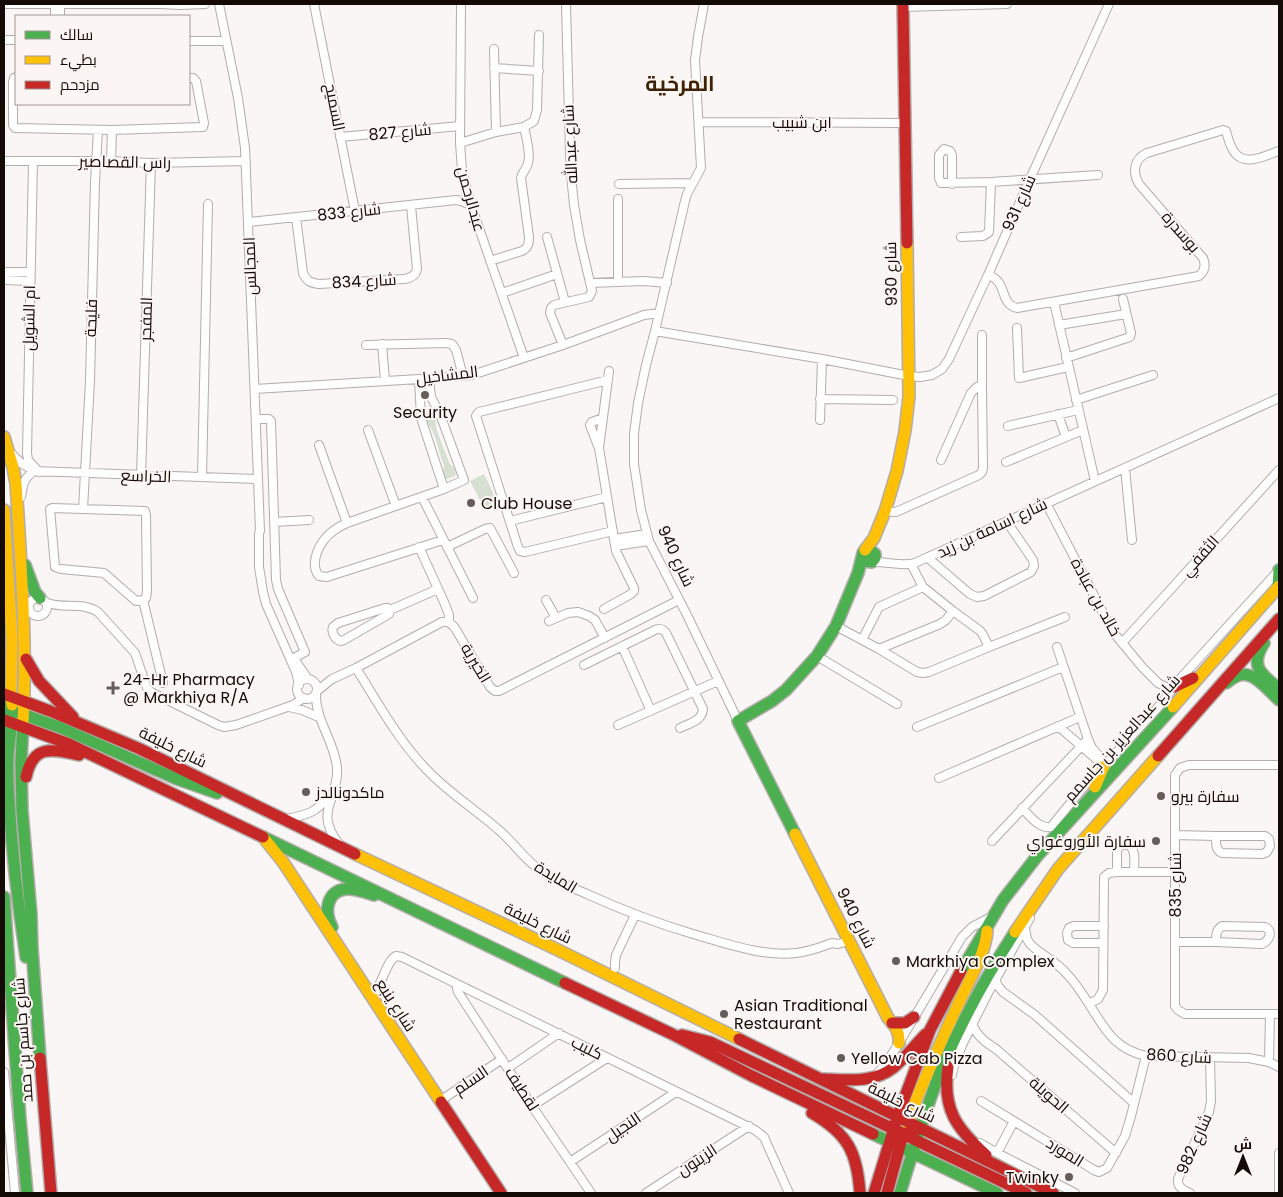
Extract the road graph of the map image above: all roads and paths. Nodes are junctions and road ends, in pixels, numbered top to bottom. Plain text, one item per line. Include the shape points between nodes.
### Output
1 (4, 4) edge
2 (12, 4) edge
3 (55, 4) edge
4 (60, 4) edge
5 (77, 4) edge
6 (120, 4) edge
7 (160, 4) edge
8 (205, 4) edge
9 (219, 4) edge
10 (314, 4) edge
11 (461, 4) edge
12 (566, 4) edge
13 (704, 4) edge
14 (1007, 4) edge
15 (1110, 4) edge
16 (903, 5) edge
17 (539, 35) dead end
18 (190, 41) edge
19 (226, 41) junction
20 (494, 49) dead end
21 (494, 68) junction
22 (539, 71) junction
23 (15, 78) edge
24 (190, 78) edge
25 (699, 122) junction
26 (905, 123) junction
27 (460, 126) junction
28 (524, 127) junction
29 (98, 130) junction
30 (112, 130) junction
31 (496, 132) junction
32 (340, 137) junction
33 (460, 143) junction
34 (1279, 151) edge
35 (4, 161) edge
36 (33, 161) junction
37 (97, 161) junction
38 (111, 161) junction
39 (246, 161) junction
40 (151, 163) junction
41 (1098, 175) dead end
42 (1030, 179) junction
43 (992, 182) junction
44 (693, 183) junction
45 (620, 184) dead end
46 (952, 184) dead end
47 (466, 189) junction
48 (618, 199) dead end
49 (450, 201) junction
50 (208, 204) dead end
51 (471, 205) junction
52 (411, 206) junction
53 (355, 211) junction
54 (296, 218) junction
55 (249, 222) junction
56 (547, 237) dead end
57 (960, 237) dead end
58 (490, 261) junction
59 (4, 272) edge
60 (557, 274) junction
61 (988, 275) junction
62 (30, 276) junction
63 (4, 280) edge
64 (618, 282) junction
65 (590, 283) junction
66 (667, 283) junction
67 (502, 293) junction
68 (1123, 298) dead end
69 (565, 302) junction
70 (1054, 302) junction
71 (659, 313) junction
72 (1126, 314) junction
73 (1059, 326) junction
74 (1017, 328) dead end
75 (655, 331) junction
76 (982, 335) dead end
77 (382, 344) junction
78 (563, 344) junction
79 (366, 345) dead end
80 (524, 358) junction
81 (1066, 358) junction
82 (822, 359) junction
83 (1068, 367) junction
84 (609, 371) dead end
85 (1152, 375) dead end
86 (463, 376) junction
87 (909, 376) junction
88 (429, 378) junction
89 (419, 379) junction
90 (608, 380) junction
91 (385, 381) junction
92 (982, 386) junction
93 (255, 389) junction
94 (1279, 398) edge
95 (820, 399) junction
96 (893, 400) dead end
97 (1076, 400) junction
98 (436, 406) junction
99 (1078, 410) junction
100 (420, 412) junction
101 (1058, 414) junction
102 (603, 418) junction
103 (256, 420) junction
104 (820, 420) dead end
105 (1008, 426) dead end
106 (368, 430) dead end
107 (1083, 430) junction
108 (1066, 436) junction
109 (4, 437) edge
110 (319, 445) dead end
111 (598, 448) junction
112 (8, 449) junction
113 (940, 460) dead end
114 (1006, 462) dead end
115 (1125, 468) junction
116 (1279, 470) edge
117 (36, 472) junction
118 (85, 474) junction
119 (141, 476) junction
120 (202, 477) junction
121 (258, 479) junction
122 (1095, 481) junction
123 (444, 489) junction
124 (422, 497) junction
125 (607, 497) junction
126 (1046, 503) junction
127 (396, 506) junction
128 (83, 509) junction
129 (4, 510) edge
130 (17, 511) junction
131 (884, 511) junction
132 (309, 520) dead end
133 (510, 521) junction
134 (274, 522) junction
135 (1007, 522) junction
136 (347, 523) junction
137 (260, 531) junction
138 (648, 538) junction
139 (614, 539) junction
140 (443, 540) junction
141 (1132, 540) dead end
142 (419, 547) junction
143 (448, 547) junction
144 (20, 551) junction
145 (869, 556) junction
146 (928, 558) junction
147 (911, 564) junction
148 (1279, 570) edge
149 (514, 573) dead end
150 (923, 587) junction
151 (1278, 587) edge
152 (438, 588) junction
153 (473, 598) dead end
154 (43, 600) junction
155 (144, 600) junction
156 (546, 600) dead end
157 (679, 600) junction
158 (60, 606) junction
159 (604, 609) dead end
160 (46, 610) junction
161 (390, 610) junction
162 (953, 611) junction
163 (1065, 617) dead end
164 (449, 622) junction
165 (1277, 622) edge
166 (836, 626) junction
167 (605, 638) junction
168 (862, 640) junction
169 (1122, 643) junction
170 (622, 646) junction
171 (989, 647) junction
172 (1057, 647) dead end
173 (880, 649) junction
174 (817, 656) junction
175 (24, 657) junction
176 (294, 658) junction
177 (584, 665) dead end
178 (1064, 667) junction
179 (356, 668) junction
180 (1202, 673) junction
181 (311, 680) junction
182 (332, 680) junction
183 (718, 681) junction
184 (163, 683) dead end
185 (1158, 683) junction
186 (298, 686) junction
187 (1174, 687) junction
188 (1273, 688) edge
189 (1216, 690) junction
190 (694, 692) junction
191 (316, 693) junction
192 (305, 699) junction
193 (1279, 700) edge
194 (24, 701) junction
195 (897, 704) dead end
196 (1161, 704) junction
197 (287, 707) junction
198 (9, 709) edge
199 (651, 711) junction
200 (316, 716) junction
201 (1080, 717) junction
202 (738, 721) junction
203 (80, 723) junction
204 (618, 725) dead end
205 (1058, 726) junction
206 (23, 727) junction
207 (917, 727) dead end
208 (680, 728) dead end
209 (1088, 739) junction
210 (1080, 747) junction
211 (104, 760) junction
212 (1105, 765) junction
213 (1279, 765) edge
214 (939, 778) dead end
215 (1091, 796) junction
216 (240, 798) junction
217 (1022, 808) junction
218 (22, 810) junction
219 (284, 819) junction
220 (1175, 835) junction
221 (262, 836) junction
222 (1216, 836) junction
223 (992, 841) dead end
224 (342, 847) junction
225 (1117, 872) junction
226 (1134, 872) junction
227 (1175, 872) junction
228 (4, 897) edge
229 (386, 897) junction
230 (1038, 898) junction
231 (635, 915) junction
232 (990, 921) junction
233 (1104, 926) junction
234 (1025, 928) junction
235 (847, 937) junction
236 (1175, 942) junction
237 (1216, 942) junction
238 (1103, 943) junction
239 (339, 944) junction
240 (1013, 948) junction
241 (1034, 949) junction
242 (10, 967) junction
243 (615, 968) joint
244 (4, 979) edge
245 (995, 979) junction
246 (456, 984) junction
247 (1003, 992) junction
248 (988, 993) junction
249 (373, 995) junction
250 (1089, 1004) junction
251 (675, 1008) junction
252 (1270, 1014) junction
253 (1279, 1014) edge
254 (914, 1017) junction
255 (892, 1023) junction
256 (972, 1024) junction
257 (4, 1028) edge
258 (38, 1029) junction
259 (930, 1030) junction
260 (558, 1033) junction
261 (672, 1034) junction
262 (981, 1039) junction
263 (960, 1040) junction
264 (899, 1043) junction
265 (15, 1044) junction
266 (1146, 1056) junction
267 (607, 1058) junction
268 (1210, 1058) junction
269 (502, 1060) junction
270 (1269, 1062) junction
271 (1279, 1067) edge
272 (508, 1068) junction
273 (4, 1072) edge
274 (819, 1078) junction
275 (873, 1078) junction
276 (676, 1092) junction
277 (442, 1100) junction
278 (981, 1101) dead end
279 (1134, 1103) junction
280 (532, 1106) junction
281 (898, 1118) junction
282 (1014, 1121) junction
283 (749, 1126) junction
284 (920, 1129) junction
285 (903, 1136) junction
286 (912, 1152) junction
287 (1279, 1152) edge
288 (997, 1153) junction
289 (1116, 1153) junction
290 (570, 1162) junction
291 (1000, 1167) junction
292 (15, 1193) edge
293 (27, 1193) edge
294 (50, 1193) edge
295 (501, 1193) edge
296 (508, 1193) edge
297 (591, 1193) edge
298 (646, 1193) edge
299 (789, 1193) edge
300 (860, 1193) edge
301 (874, 1193) edge
302 (887, 1193) edge
303 (900, 1193) edge
304 (997, 1193) edge
305 (1026, 1193) edge
306 (1053, 1193) edge
307 (1075, 1193) edge
308 (1190, 1193) edge
309 (1279, 1193) edge

1 - 2 street
2 - 3 street
3 - 4 street
4 - 5 street
5 - 6 street
6 - 7 street
7 - 8 street
9 - 19 street, المجالس
10 - 32 street, السميح
11 - 27 street, عبدالرحمن
12 - 65 street, شارع عبدالله via 572,185
13 - 25 street, شارع 940 via 695,60
14 - 16 street
15 - 42 street, شارع 931
16 - 26 main road, شارع 930
17 - 22 street
18 - 19 street
19 - 39 street, المجالس via 243,126
20 - 21 street
21 - 22 street
21 - 31 street
22 - 28 street via 536,119
23 - 29 street via 12,82 15,128
24 - 30 street via 196,81 203,127
25 - 26 street, ابن شبيب
25 - 44 street, شارع 940 via 701,168
26 - 87 main road, شارع 930
27 - 32 street, شارع 827
27 - 33 street, عبدالرحمن
28 - 31 street
28 - 58 street via 529,158 521,182 528,246 522,252
29 - 30 street
29 - 37 street, فليحة
30 - 38 street
31 - 33 street
32 - 53 street, السميح
33 - 47 street, عبدالرحمن
34 - 70 street, بوسدرة via 1243,159 1235,153 1223,130 1141,156 1135,169 1136,179 1203,258 1202,274
35 - 36 street, راس القصاصير
36 - 37 street, راس القصاصير
36 - 62 street, ام الشويل
37 - 38 street, راس القصاصير
37 - 118 street, فليحة
38 - 40 street, راس القصاصير
39 - 40 street, راس القصاصير
39 - 55 street, المجالس
40 - 119 street, المفجر
41 - 42 street
42 - 43 street
42 - 61 street, شارع 931
43 - 46 street
43 - 57 street via 988,232 983,236
44 - 45 street
44 - 66 street, شارع 940 via 685,201
47 - 49 street, شارع 833
47 - 51 street, عبدالرحمن
48 - 64 street
49 - 51 street, شارع 833
49 - 52 street, شارع 833
50 - 120 street
51 - 58 street, عبدالرحمن
52 - 53 street, شارع 833
52 - 54 street, شارع 834 via 417,269 413,276 404,279 319,284 308,281 303,273
53 - 54 street, شارع 833
54 - 55 street, شارع 833
55 - 93 street, المجالس
56 - 60 street
58 - 67 street, عبدالرحمن
59 - 62 street
60 - 67 street
60 - 69 street
61 - 70 street, بوسدرة via 998,281 1014,308
61 - 87 street, شارع 931 via 946,364 926,377
62 - 63 street
62 - 117 street, ام الشويل via 27,454
64 - 65 street
64 - 66 street
65 - 69 street via 592,291 589,297
66 - 71 street, شارع 940
67 - 80 street, عبدالرحمن
68 - 72 street
69 - 78 street via 554,305 550,311
70 - 73 street
71 - 75 street, شارع 940
71 - 78 street, المشاخيل via 644,314
72 - 73 street
72 - 81 street via 1130,337
73 - 81 street
74 - 83 street via 1019,378
75 - 82 street, شارع 931
75 - 138 street, شارع 940 via 634,434 635,472
76 - 92 street
77 - 79 street
77 - 86 street via 452,344
77 - 91 street
78 - 80 street, المشاخيل
80 - 86 street, المشاخيل
81 - 83 street
82 - 87 street, شارع 931
82 - 95 street
83 - 97 street
84 - 90 street
85 - 97 street
86 - 88 street, المشاخيل
87 - 131 main road, شارع 930 via 902,450
88 - 89 street, المشاخيل
88 - 98 street via 431,397
89 - 91 street, المشاخيل
89 - 100 street
90 - 102 street
90 - 133 street via 476,413
91 - 93 street, المشاخيل
92 - 113 street via 970,393
92 - 131 street via 982,472 896,512
93 - 103 street, المجالس
94 - 115 street, شارع اسامة بن زيد
95 - 96 street
95 - 104 street
97 - 99 street
98 - 100 street via 426,406
98 - 123 street via 464,478
99 - 101 street
99 - 107 street
100 - 123 street
101 - 105 street
101 - 108 street
102 - 111 street
102 - 111 street via 590,425
103 - 121 street, المجالس
103 - 134 street via 271,421
106 - 127 street
107 - 108 street
107 - 122 street
108 - 114 street
109 - 112 main road
110 - 136 street
111 - 125 street
112 - 117 street via 21,464
112 - 130 main road via 16,484
115 - 122 street, شارع اسامة بن زيد
115 - 141 street
116 - 169 street, الثقفي
117 - 118 street, الخراسع
117 - 130 street via 25,480
118 - 119 street, الخراسع
118 - 128 street, فليحة
119 - 120 street, الخراسع
120 - 121 street, الخراسع
121 - 137 street, المجالس
122 - 126 street, شارع اسامة بن زيد
123 - 124 street
124 - 127 street
124 - 140 street
125 - 133 street
125 - 139 street
126 - 135 street, شارع اسامة بن زيد
126 - 169 street, خالد بن عبادة via 1113,632
127 - 136 street
128 - 155 street via 145,512 147,591
128 - 155 street via 50,509 55,567 104,573 136,600
129 - 198 main road via 12,638
130 - 144 main road
131 - 145 main road, شارع 930
132 - 134 street
133 - 139 street via 522,552
134 - 176 street via 277,585 304,651
135 - 146 street, شارع اسامة بن زيد
135 - 146 street via 1034,566 1031,572 984,596 970,594
136 - 142 street via 332,531 322,543 315,561 320,576 326,577
137 - 176 street, المجالس via 267,591
137 - 186 street, المجالس via 259,567 263,592 296,672
138 - 139 street
138 - 157 street, شارع 940
139 - 159 street via 618,558 634,591
140 - 142 street
140 - 143 street
142 - 152 street
143 - 149 street via 490,528
143 - 153 street
144 - 154 main road via 35,592
144 - 175 main road
145 - 147 street, شارع اسامة بن زيد via 897,565
145 - 166 main road, شارع 930 via 858,573
146 - 147 street, شارع اسامة بن زيد
147 - 150 street
148 - 151 main road
148 - 187 street, شارع عبدالعزيز بن جاسمم
150 - 162 street
150 - 168 street via 879,607
151 - 180 main road, شارع عبدالعزيز بن جاسمم
152 - 161 street
152 - 164 street
154 - 158 street
154 - 160 street
154 - 160 street via 32,600 30,610 39,616
155 - 184 street
156 - 167 street via 553,619 578,612 589,616
157 - 167 street, الخيرية
157 - 183 street, شارع 940
158 - 160 street
158 - 197 street via 93,608 135,653 151,692 218,725 236,725
161 - 161 street via 344,640 336,639 332,632 338,623 385,608
162 - 171 street via 979,630
162 - 173 street via 940,624
163 - 171 street
164 - 167 street, الخيرية via 495,691
164 - 179 street via 442,622
165 - 188 main road via 1256,657 1256,664
165 - 189 main road
166 - 168 street
166 - 174 main road, شارع 930
168 - 173 street
169 - 185 street, خالد بن عبادة
170 - 177 street
170 - 190 street via 657,629 663,630
170 - 199 street
171 - 173 street via 923,674
172 - 178 street
174 - 195 street
174 - 202 main road, شارع 930 via 786,690
175 - 194 main road
175 - 203 main road via 39,681
176 - 181 street, المجالس
178 - 201 street
178 - 207 street
179 - 182 street
179 - 231 street, المايدة via 397,733 440,782 500,830 541,871
180 - 187 main road
180 - 215 main road, شارع عبدالعزيز بن جاسمم
181 - 182 street
181 - 186 street via 302,681
181 - 191 street via 316,686
182 - 191 street
183 - 190 street
183 - 202 street, شارع 940
185 - 187 street
185 - 196 street
186 - 192 street via 299,694
186 - 197 street
187 - 196 street, شارع عبدالعزيز بن جاسمم
188 - 189 main road via 1250,675 1241,674
188 - 193 main road
189 - 230 main road via 1058,869
190 - 199 street
190 - 208 street via 703,709 702,716
191 - 192 street
191 - 224 street via 317,709 336,765 336,786 327,817 330,830
192 - 197 street
192 - 200 street
194 - 198 main road
194 - 203 main road, شارع خليفة
196 - 212 street, شارع عبدالعزيز بن جاسمم
197 - 200 street
198 - 206 main road
198 - 216 main road via 102,745 178,781
198 - 258 main road via 11,831 21,931
199 - 204 street
200 - 219 street via 333,766 331,789 312,812
201 - 205 street
201 - 209 street
202 - 235 main road, شارع 940
203 - 216 main road, شارع خليفة
205 - 210 street
205 - 214 street
206 - 211 main road, شارع خليفة
206 - 218 main road, شارع جاسم بن حمد
209 - 210 street
209 - 212 street
210 - 212 street
210 - 217 street
211 - 218 main road via 52,750 36,754 28,763
211 - 221 main road, شارع خليفة
212 - 215 main road
212 - 217 street, شارع عبدالعزيز بن جاسمم via 1051,827 1041,826
213 - 220 street, شارع 835 via 1188,765 1180,768 1175,775
215 - 232 main road, شارع عبدالعزيز بن جاسمم via 1022,874
216 - 219 main road, شارع خليفة
217 - 223 street
218 - 258 main road, شارع جاسم بن حمد
219 - 224 main road, شارع خليفة
220 - 222 street
220 - 227 street, شارع 835
221 - 229 main road, شارع خليفة
221 - 239 main road, شارع ينبع
222 - 222 street via 1217,849 1222,853 1262,854 1270,846 1266,836
224 - 251 main road, شارع خليفة
225 - 226 street
225 - 226 street via 1117,850 1127,844 1134,850
225 - 233 street via 1109,872 1104,877
226 - 227 street
227 - 236 street, شارع 835
228 - 242 main road, شارع جاسم بن حمد
229 - 239 main road, شارع ينبع via 344,889 331,897 327,904 327,918
229 - 261 main road, شارع خليفة
230 - 234 street
230 - 263 main road via 970,1009
231 - 235 street, المايدة via 705,938 767,953 797,953
231 - 243 street via 616,955
232 - 254 street, شارع عبدالعزيز بن جاسمم via 979,922 967,931
232 - 259 main road, شارع عبدالعزيز بن جاسمم
232 - 285 main road via 981,958 939,1045
233 - 238 street
233 - 238 street via 1074,926 1067,933 1068,940 1073,943
234 - 240 street
234 - 241 street
235 - 255 main road, شارع 940
236 - 237 street
236 - 252 street, شارع 835 via 1175,1006 1181,1013
237 - 237 street via 1262,944 1268,940 1269,931 1261,926 1222,926 1216,932
238 - 250 street via 1103,990 1098,999
239 - 249 main road, شارع ينبع
240 - 241 street
240 - 245 street
241 - 250 street, شارع 860 via 1064,971
242 - 244 main road
242 - 265 main road, شارع جاسم بن حمد
243 - 251 main road via 620,975
245 - 247 street
245 - 248 street
246 - 249 street, كليب via 396,956
246 - 260 street, كليب
246 - 269 street, لقطيف
247 - 248 street
247 - 279 street via 1035,1015
248 - 256 street
249 - 277 main road, شارع ينبع
250 - 266 street, شارع 860 via 1113,1039 1130,1051
251 - 274 main road, شارع خليفة
252 - 253 street, شارع 835
252 - 270 street
254 - 255 main road via 905,1023
254 - 264 street, شارع عبدالعزيز بن جاسمم
255 - 264 main road, شارع 940 via 899,1032
256 - 262 street, الحويلة
256 - 263 street
257 - 265 main road
258 - 294 main road, شارع جاسم بن حمد
259 - 275 main road via 899,1064
259 - 281 main road, شارع عبدالعزيز بن جاسمم
260 - 267 street, كليب
260 - 272 street, السلم
261 - 285 main road, شارع خليفة via 718,1060
261 - 300 main road via 700,1059 811,1112 832,1126 844,1137 854,1154
262 - 263 street
262 - 289 street, الحويلة
263 - 284 main road via 942,1068
263 - 288 street, شارع خليفة via 951,1087 956,1113 970,1135
263 - 291 main road via 946,1076 950,1113 970,1142
264 - 275 street, شارع عبدالعزيز بن جاسمم
265 - 293 main road, شارع جاسم بن حمد
266 - 268 street, شارع 860
266 - 279 street, المورد
267 - 276 street, كليب
267 - 280 street
268 - 270 street, شارع 860 via 1249,1058
268 - 308 street, شارع 982 via 1209,1112 1178,1179 1181,1188
269 - 272 street, لقطيف
269 - 277 street, السلم
270 - 271 street, شارع 860
272 - 280 street, لقطيف
273 - 292 street, شارع جاسم بن حمد
274 - 275 main road
274 - 281 main road, شارع خليفة
276 - 283 street, كليب
276 - 290 street, النجيل
277 - 295 main road, شارع ينبع
277 - 296 main road, شارع ينبع
278 - 282 street, المورد
279 - 289 street, المورد via 1128,1128
280 - 290 street, لقطيف
281 - 285 main road, شارع خليفة
282 - 288 street
282 - 289 street, المورد via 1099,1172 1107,1168
283 - 298 street, الزيتون
283 - 299 street, كليب via 764,1138
284 - 285 main road, شارع خليفة
284 - 291 main road, شارع خليفة
285 - 286 main road, شارع خليفة
285 - 301 main road
285 - 302 main road
285 - 305 main road
286 - 303 main road
286 - 304 main road, شارع خليفة
287 - 309 street
288 - 307 street, شارع خليفة
290 - 297 street, لقطيف
291 - 306 main road, شارع خليفة

